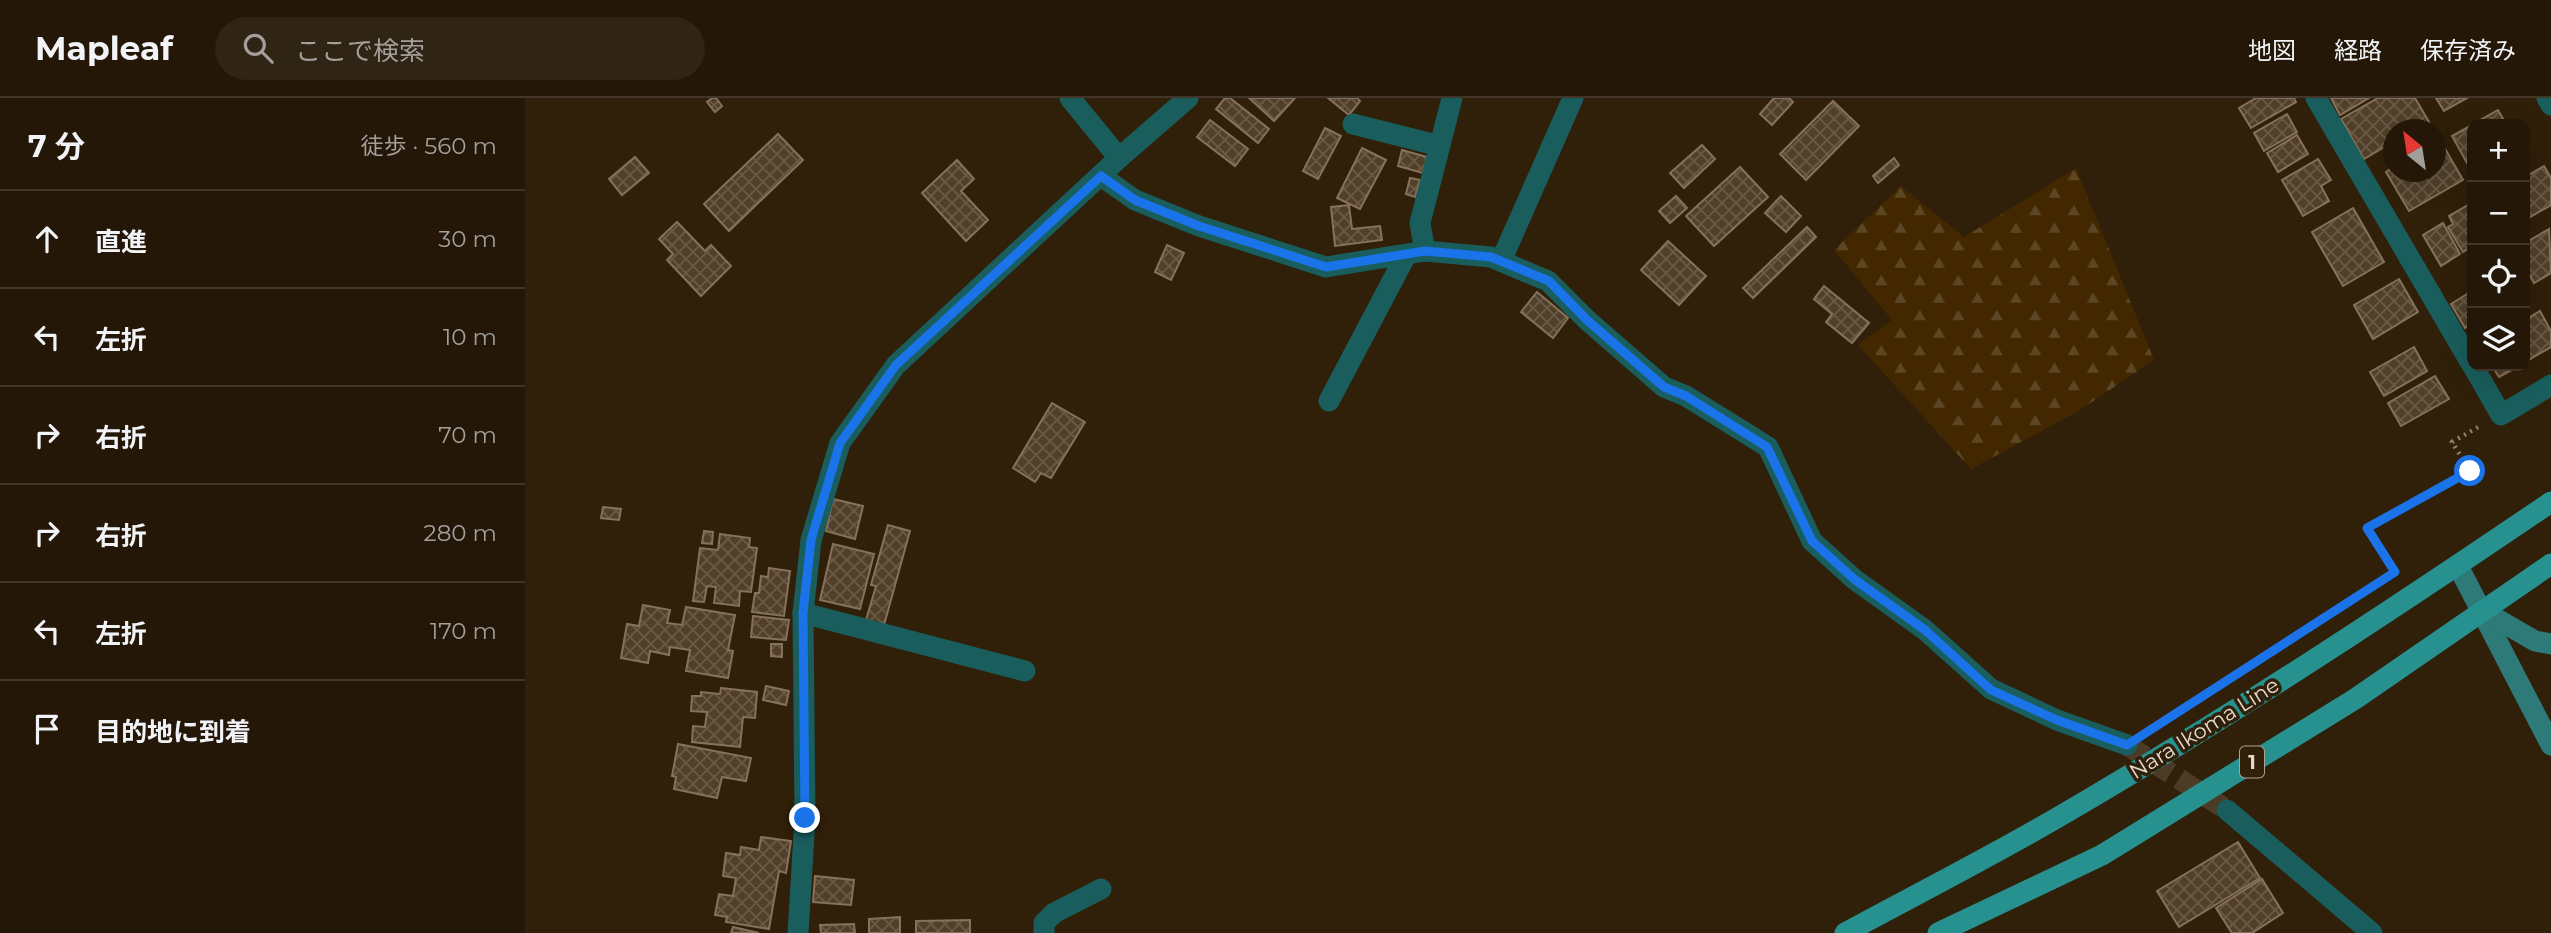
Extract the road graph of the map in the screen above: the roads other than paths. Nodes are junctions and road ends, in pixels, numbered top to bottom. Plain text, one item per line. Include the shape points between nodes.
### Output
1 (1070, 98) edge
2 (1188, 98) edge
3 (1453, 98) edge
4 (1573, 98) edge
5 (2316, 98) edge
6 (2547, 98) edge
7 (2551, 105) edge
8 (1353, 124) dead end
9 (1440, 146) junction
10 (1119, 158) junction
11 (1101, 176) junction
12 (1416, 253) junction
13 (1501, 261) junction
14 (2467, 356) edge
15 (2475, 371) edge
16 (2551, 385) edge
17 (1329, 401) dead end
18 (2551, 502) edge
19 (2551, 565) edge
20 (2458, 566) junction
21 (2483, 611) junction
22 (803, 613) junction
23 (2551, 644) edge
24 (1025, 671) dead end
25 (2526, 697) junction
26 (2551, 706) edge
27 (2551, 744) edge
28 (2127, 745) tunnel mouth
29 (2227, 810) tunnel mouth
30 (1101, 889) dead end
31 (798, 933) edge
32 (1044, 933) edge
33 (1845, 933) edge
34 (1938, 933) edge
35 (2372, 933) edge

1 - 10 street
2 - 10 street
3 - 9 street
4 - 13 street
5 - 14 street
6 - 7 street
8 - 9 street
9 - 12 street via 1419,223
10 - 11 street
11 - 12 street via 1135,200 1199,226 1326,267
11 - 22 street via 896,365 840,443 811,540
12 - 13 street
12 - 17 street
13 - 28 street via 1549,281 1664,387 1767,447 1812,541 1854,579 1925,630 1991,690
15 - 16 street via 2501,415
18 - 20 main road, Nara Ikoma Line
19 - 21 main road, 1
20 - 21 street
20 - 33 main road, Nara Ikoma Line via 2184,742 2053,820
21 - 23 street via 2535,641
21 - 25 street
21 - 34 main road, 1 via 2355,699 2102,855
22 - 24 street
22 - 31 street via 805,818
25 - 26 street
25 - 27 street
29 - 35 street
30 - 32 street via 1054,913 1044,923

